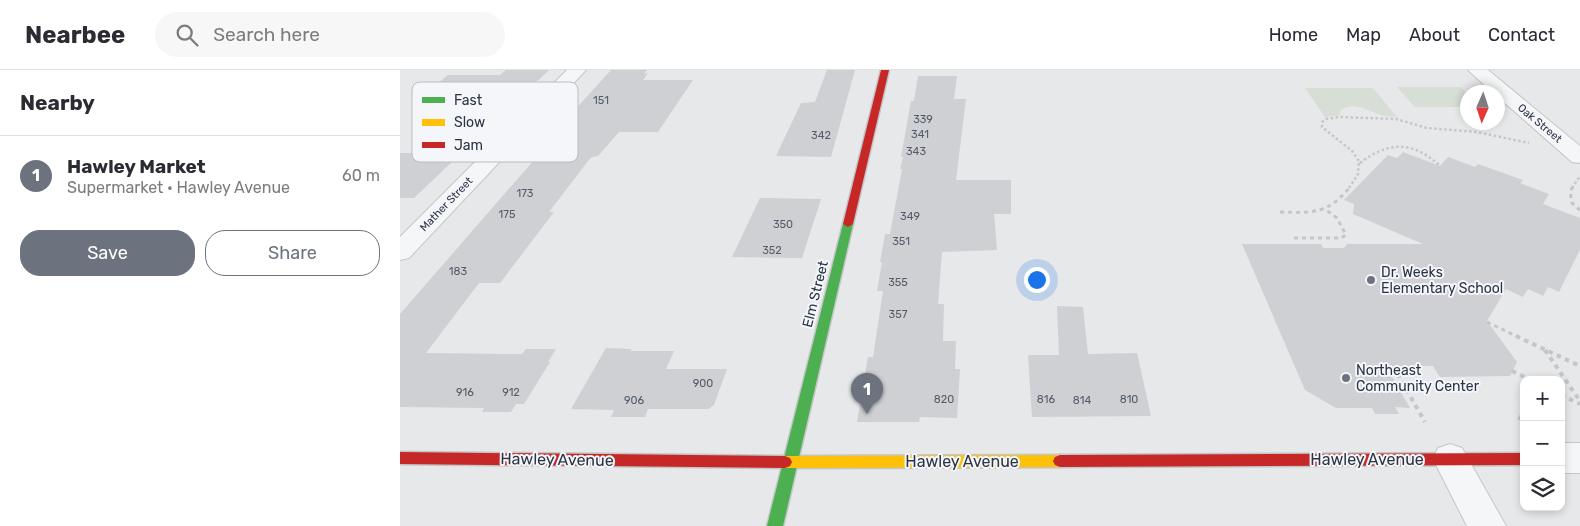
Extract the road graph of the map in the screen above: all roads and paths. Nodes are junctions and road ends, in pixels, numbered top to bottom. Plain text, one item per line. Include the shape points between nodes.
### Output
1 (577, 70) edge
2 (885, 70) edge
3 (1477, 70) edge
4 (565, 82) edge
5 (1534, 145) dead end
6 (1580, 157) edge
7 (488, 162) edge
8 (1360, 163) junction
9 (1440, 166) dead end
10 (1580, 176) edge
11 (1325, 209) junction
12 (1580, 210) edge
13 (1280, 212) dead end
14 (1294, 238) dead end
15 (400, 252) edge
16 (1487, 322) dead end
17 (1544, 350) junction
18 (1393, 366) dead end
19 (1580, 366) edge
20 (1512, 370) dead end
21 (1523, 376) edge
22 (1565, 396) edge
23 (1580, 402) edge
24 (1425, 422) dead end
25 (400, 458) edge
26 (1520, 458) edge
27 (1565, 458) edge
28 (1580, 458) edge
29 (1450, 459) junction
30 (790, 462) junction
31 (775, 526) edge
32 (1487, 526) edge

1 - 4 street, Mather Street
2 - 30 street, Elm Street
3 - 6 street, Oak Street
5 - 8 path via 1477,132 1444,130 1386,118 1340,117 1322,122 1322,127
7 - 15 street, Mather Street
8 - 9 path via 1380,149 1394,147 1421,150
8 - 11 path via 1360,172 1354,182
10 - 12 path via 1570,191 1572,203
11 - 13 path
11 - 14 path via 1338,218 1346,235 1340,238
16 - 17 path
17 - 19 path
17 - 23 path
18 - 24 path
20 - 21 path
22 - 23 path
25 - 30 street, Hawley Avenue
26 - 29 street, Hawley Avenue
27 - 28 street
29 - 30 street, Hawley Avenue
29 - 32 street
30 - 31 street, Elm Street

